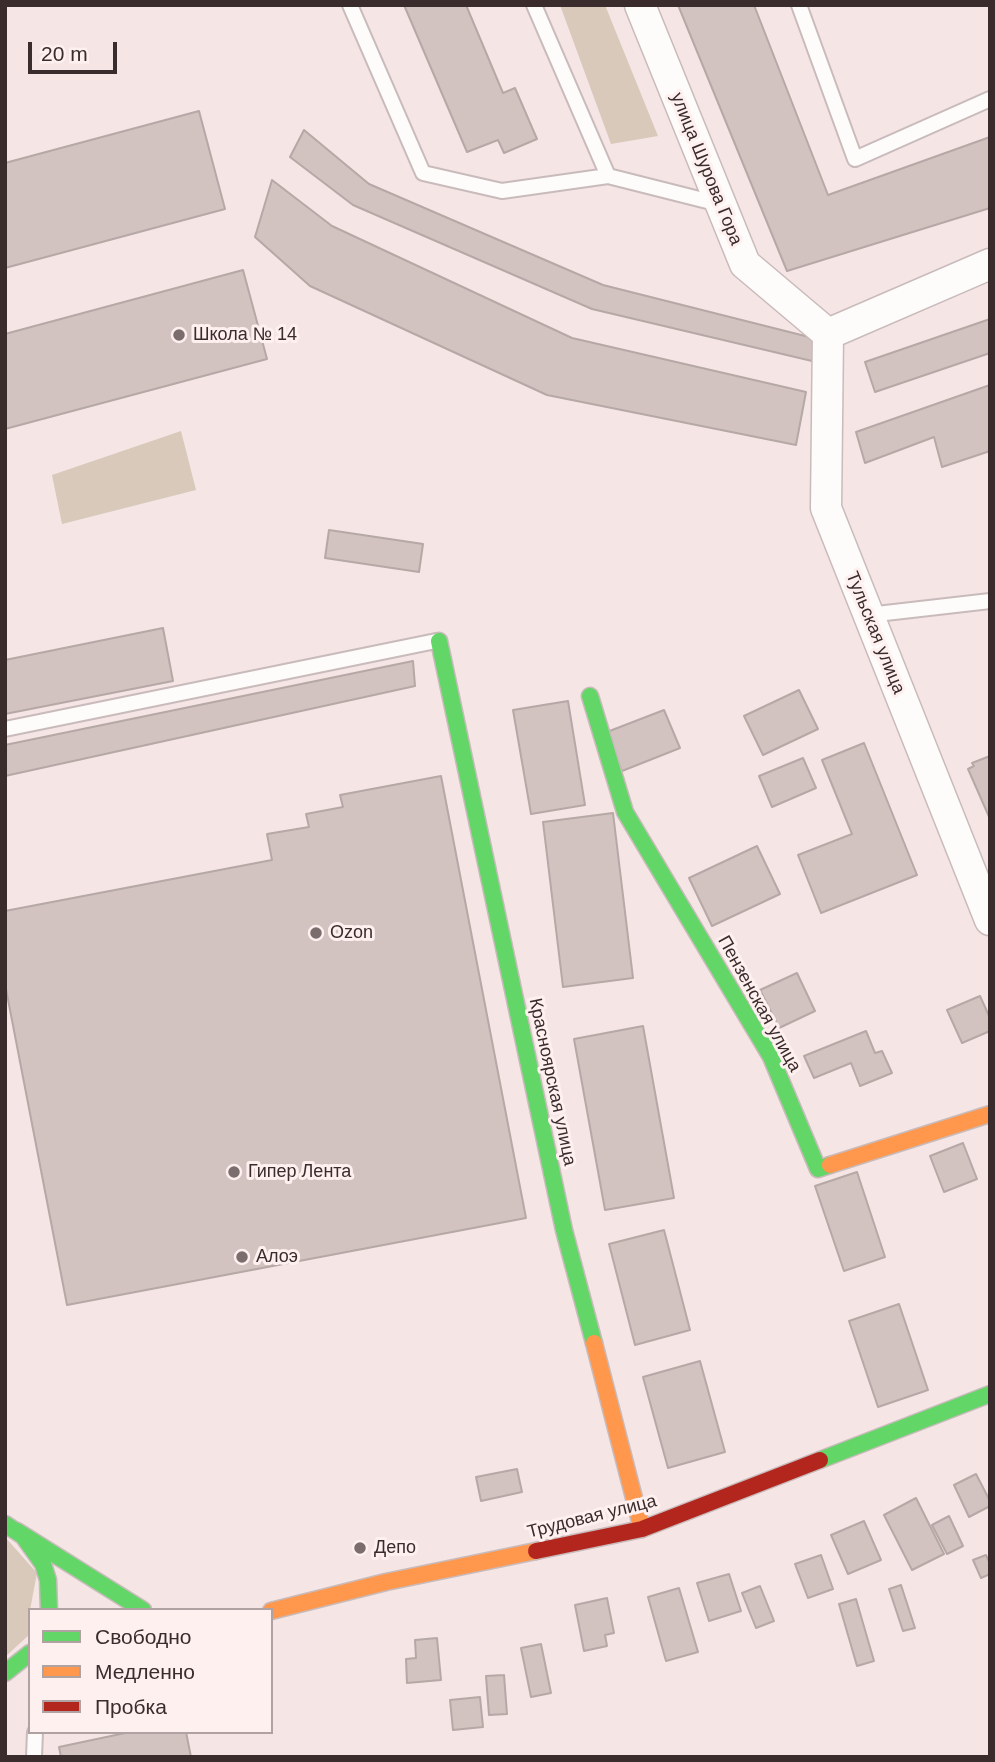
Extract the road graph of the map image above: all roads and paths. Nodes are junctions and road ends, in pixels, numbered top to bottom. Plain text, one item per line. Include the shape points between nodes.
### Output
1 (350, 5) edge
2 (534, 5) edge
3 (640, 5) edge
4 (799, 5) edge
5 (990, 99) edge
6 (608, 176) junction
7 (719, 205) junction
8 (990, 264) edge
9 (828, 334) junction
10 (990, 601) edge
11 (868, 615) junction
12 (439, 640) joint
13 (590, 696) dead end
14 (5, 729) edge
15 (990, 920) edge
16 (990, 1114) edge
17 (990, 1394) edge
18 (7, 1524) edge
19 (642, 1529) junction
20 (49, 1608) edge
21 (140, 1608) edge
22 (273, 1610) edge
23 (28, 1655) edge
24 (28, 1665) edge
25 (8, 1673) edge
26 (35, 1734) edge
27 (34, 1757) edge

1 - 6 lane via 424,173 502,191
2 - 6 lane
3 - 7 street, улица Шурова Гора
4 - 5 lane via 855,159
6 - 7 lane
7 - 9 street, улица Шурова Гора via 745,264
8 - 9 street
9 - 11 street, Тульская улица via 825,508
10 - 11 lane
11 - 15 street, Тульская улица
12 - 14 lane
12 - 19 street, Красноярская улица via 564,1230
13 - 16 street, Пензенская улица via 625,812 771,1057 818,1169
17 - 19 street, Трудовая улица
18 - 20 street via 23,1536 43,1564
18 - 21 street
19 - 22 street, Трудовая улица
23 - 25 street
24 - 25 street
26 - 27 lane

